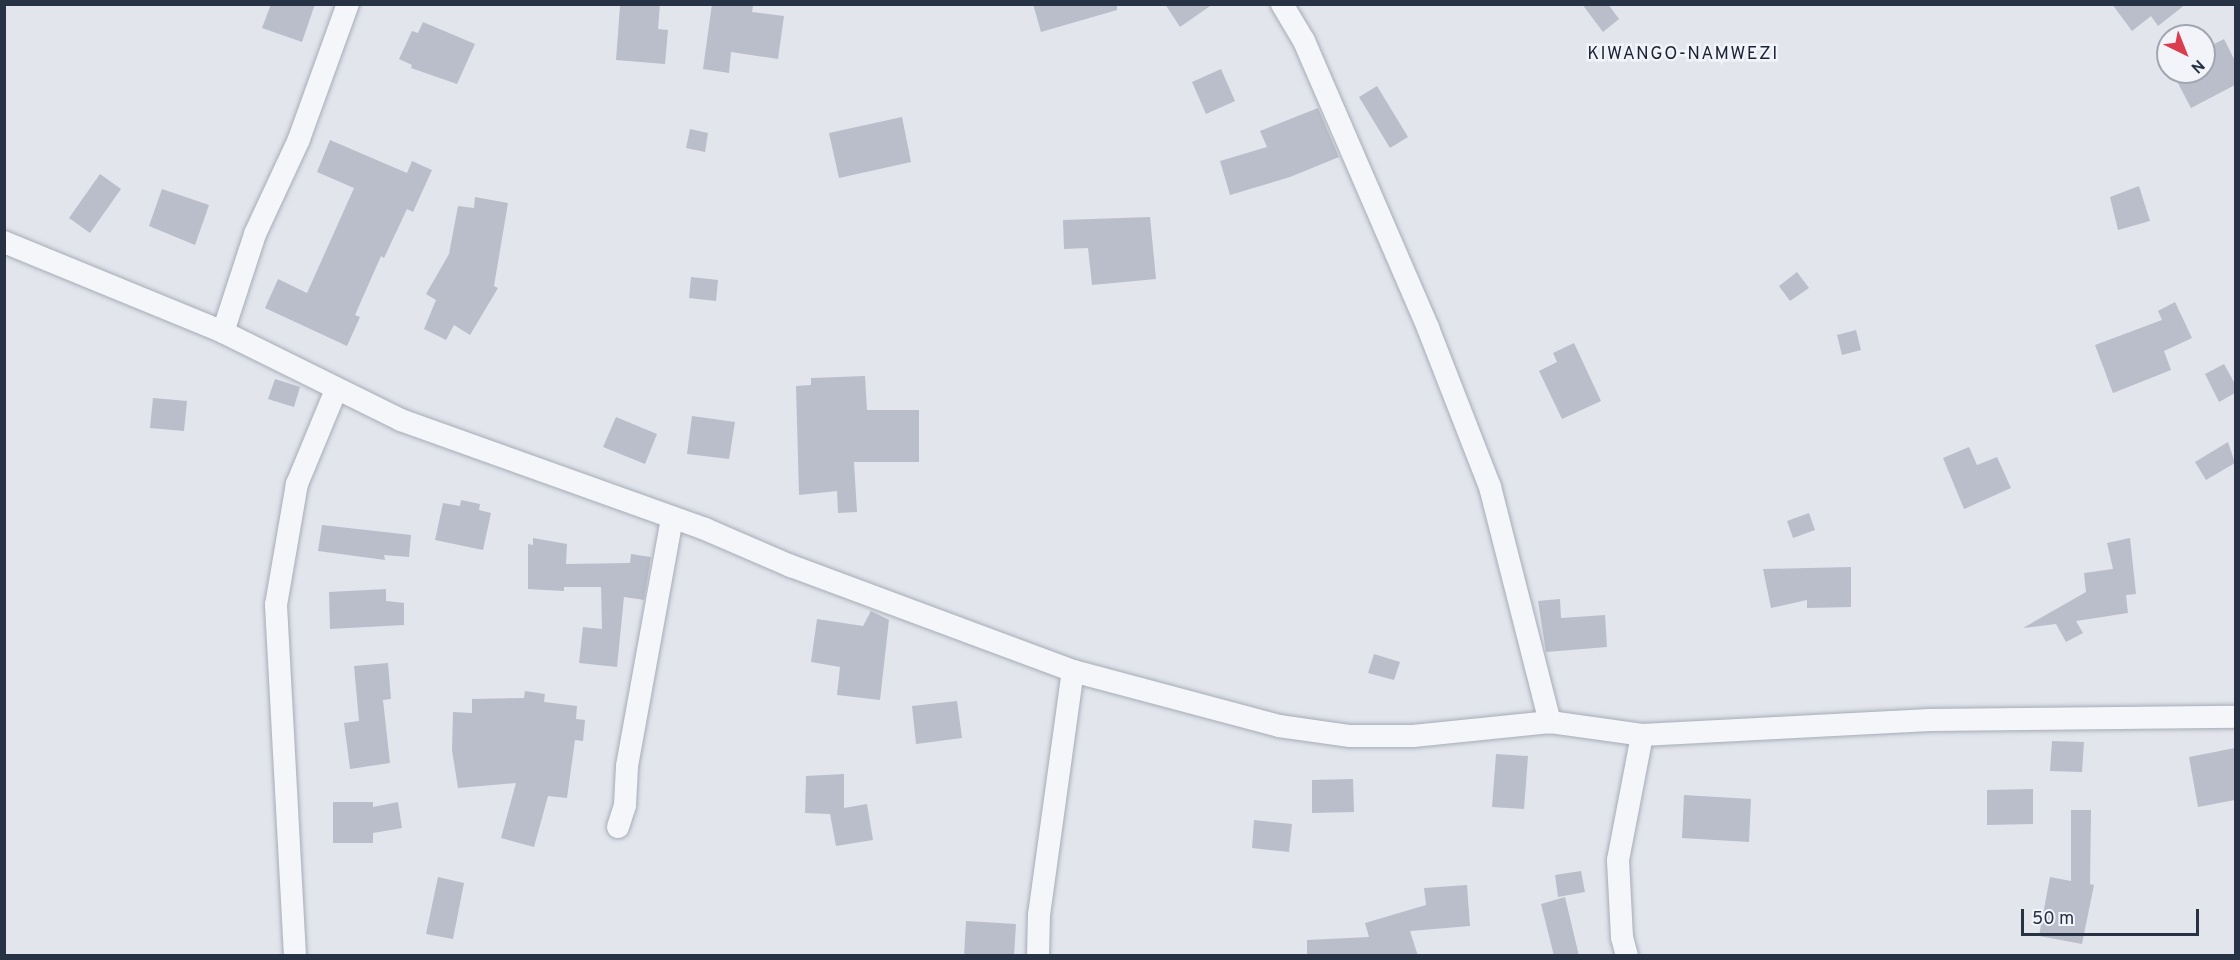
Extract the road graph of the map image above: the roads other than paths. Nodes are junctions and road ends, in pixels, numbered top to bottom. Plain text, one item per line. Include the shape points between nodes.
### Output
1 (348, 4) edge
2 (1282, 4) edge
3 (4, 242) edge
4 (223, 332) junction
5 (336, 390) junction
6 (672, 519) junction
7 (1073, 671) junction
8 (2235, 717) edge
9 (1550, 722) junction
10 (1642, 735) junction
11 (618, 827) dead end
12 (295, 956) edge
13 (1038, 956) edge
14 (1628, 956) edge

1 - 4 street via 300,139 255,234
2 - 9 street via 1304,41 1419,306 1490,487
3 - 4 street
4 - 5 street
5 - 6 street via 401,420
5 - 12 street via 297,484 276,605
6 - 7 street
6 - 11 street via 627,766 625,805
7 - 9 street via 1279,726 1350,736 1413,736
7 - 13 street via 1040,915
8 - 10 street via 1930,720
9 - 10 street
10 - 14 street via 1618,860 1622,937

